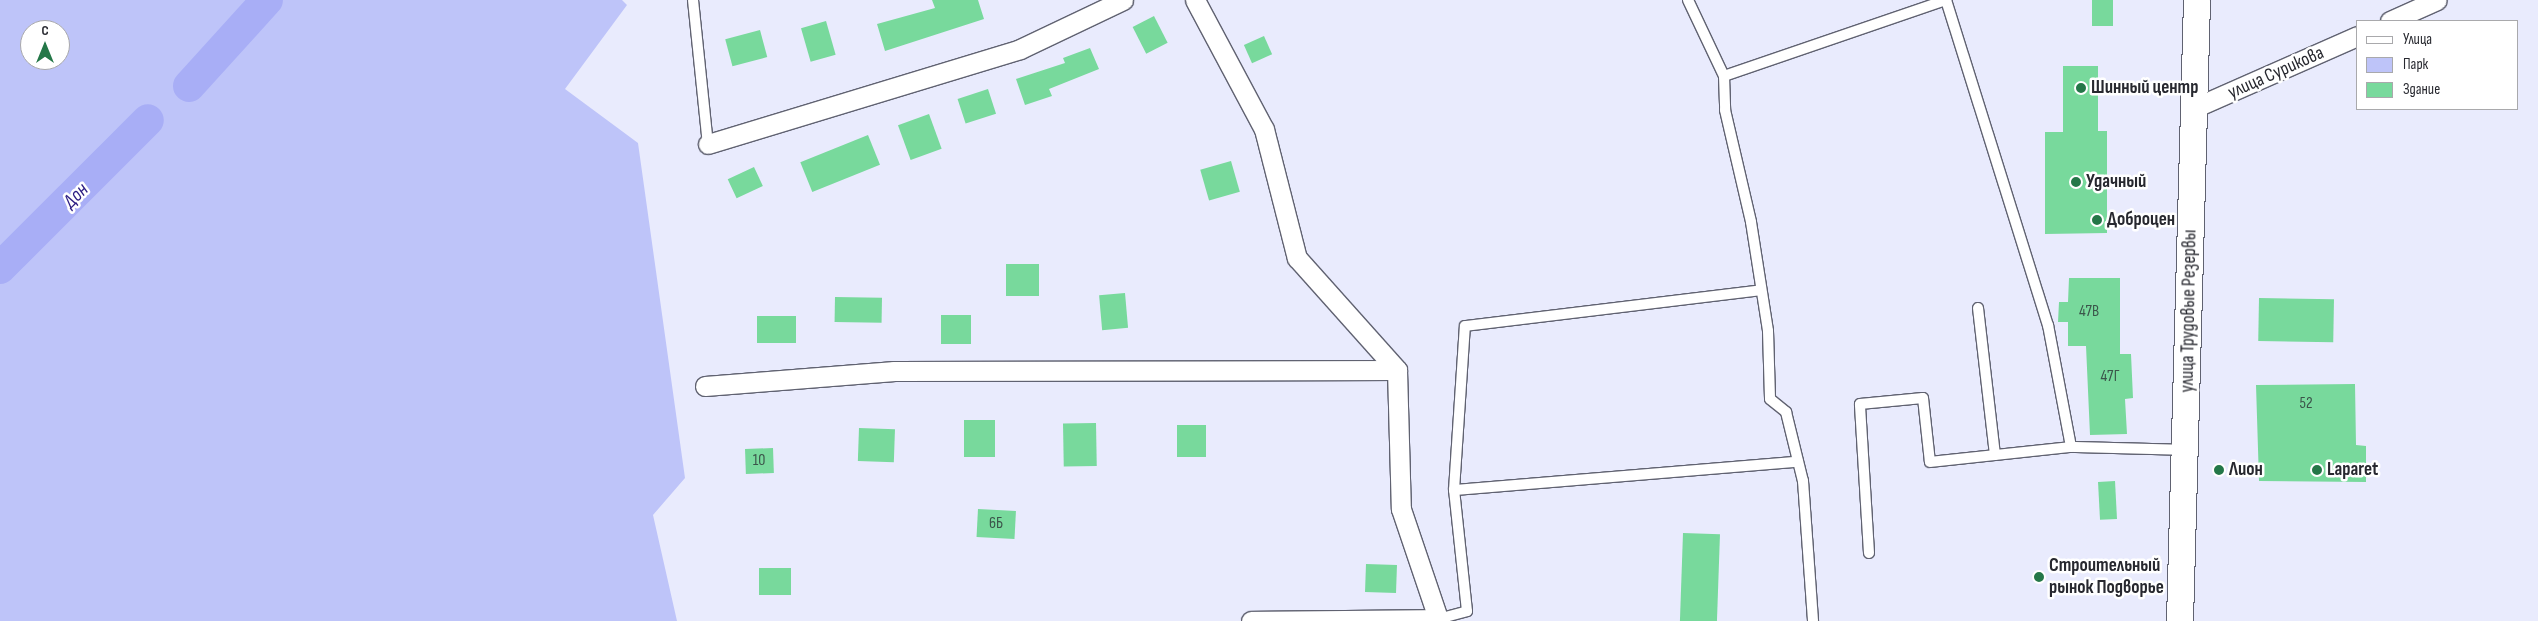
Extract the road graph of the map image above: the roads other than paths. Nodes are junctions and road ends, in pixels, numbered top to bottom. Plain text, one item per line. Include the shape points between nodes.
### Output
1 (693, 0) edge
2 (1123, 0) edge
3 (1195, 0) edge
4 (1688, 0) edge
5 (1946, 0) edge
6 (2197, 0) edge
7 (2437, 0) edge
8 (2392, 20) edge
9 (2356, 36) edge
10 (1724, 76) junction
11 (2194, 108) junction
12 (708, 144) joint
13 (1761, 290) junction
14 (1978, 308) dead end
15 (1397, 370) junction
16 (705, 386) dead end
17 (2071, 447) junction
18 (2186, 450) junction
19 (1995, 455) junction
20 (1798, 462) junction
21 (1454, 490) junction
22 (1869, 553) dead end
23 (1438, 620) edge
24 (1251, 621) edge
25 (1813, 621) edge
26 (2180, 621) edge

1 - 12 lane
2 - 12 street via 1020,49
3 - 15 street via 1264,129 1297,258
4 - 10 lane
5 - 10 lane
5 - 17 lane via 2048,325
6 - 11 street, улица Трудовые Резервы
7 - 8 street
9 - 11 street, улица Сурикова
10 - 13 lane via 1725,110 1751,222
11 - 18 street, улица Трудовые Резервы
13 - 20 lane via 1768,331 1770,399 1786,412
13 - 21 lane via 1465,326
14 - 19 lane
15 - 16 street via 894,371
15 - 23 street via 1401,510
17 - 18 lane
17 - 19 lane
18 - 26 street, улица Трудовые Резервы
19 - 22 lane via 1930,462 1923,398 1860,404
20 - 21 lane
20 - 25 lane
21 - 23 lane via 1467,611
23 - 24 street

